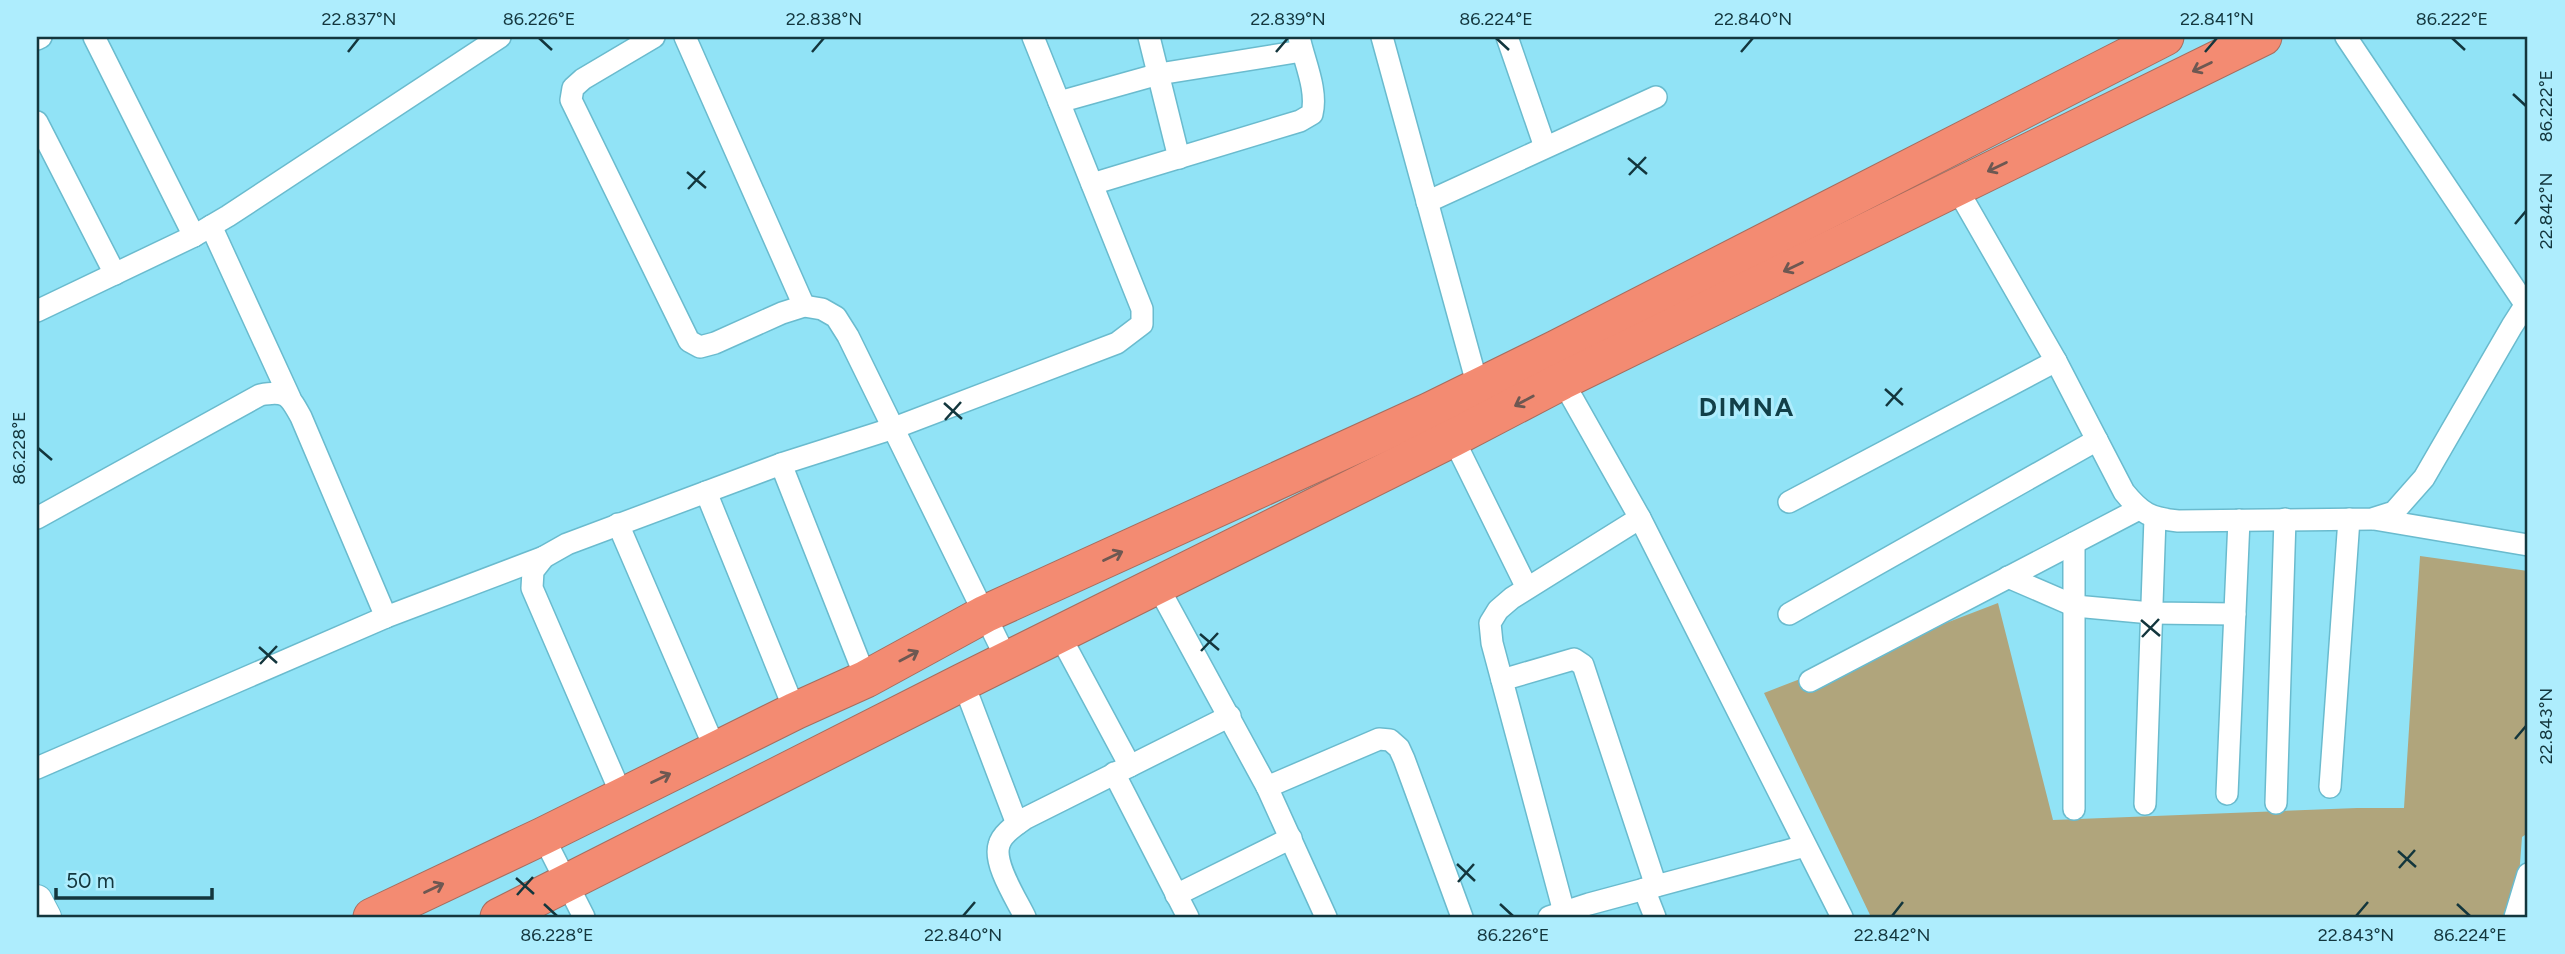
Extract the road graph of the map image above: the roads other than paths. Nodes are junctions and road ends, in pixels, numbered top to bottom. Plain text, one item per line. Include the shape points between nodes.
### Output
1 (94, 37) edge
2 (654, 37) edge
3 (685, 37) edge
4 (1033, 37) edge
5 (1149, 37) edge
6 (1382, 37) edge
7 (1507, 37) edge
8 (2165, 37) edge
9 (2263, 37) edge
10 (2346, 37) edge
11 (495, 38) edge
12 (1301, 44) edge
13 (1159, 74) junction
14 (1656, 97) dead end
15 (1059, 102) junction
16 (37, 122) edge
17 (1545, 147) junction
18 (1180, 158) junction
19 (1092, 184) junction
20 (1956, 187) junction
21 (1427, 202) junction
22 (202, 231) junction
23 (115, 274) junction
24 (2527, 303) edge
25 (804, 306) junction
26 (37, 311) edge
27 (2056, 361) junction
28 (1555, 367) junction
29 (1478, 387) junction
30 (290, 398) junction
31 (894, 428) junction
32 (1453, 438) junction
33 (2097, 440) junction
34 (780, 464) junction
35 (706, 492) junction
36 (1788, 502) dead end
37 (2147, 514) junction
38 (37, 518) edge
39 (1640, 518) junction
40 (2285, 519) junction
41 (2349, 519) junction
42 (2372, 519) junction
43 (2239, 520) junction
44 (618, 524) junction
45 (2074, 543) junction
46 (2528, 545) edge
47 (544, 557) junction
48 (2008, 578) junction
49 (1157, 585) junction
50 (1527, 588) junction
51 (2075, 606) junction
52 (2151, 613) junction
53 (985, 614) junction
54 (1788, 614) dead end
55 (2235, 614) junction
56 (386, 617) junction
57 (1059, 634) junction
58 (1007, 660) junction
59 (866, 679) junction
60 (1502, 680) junction
61 (1810, 681) dead end
62 (963, 682) junction
63 (795, 711) junction
64 (1230, 716) junction
65 (716, 751) junction
66 (37, 768) edge
67 (1122, 770) junction
68 (1267, 787) junction
69 (2330, 787) dead end
70 (2227, 794) dead end
71 (622, 796) junction
72 (2276, 803) dead end
73 (2145, 804) dead end
74 (2074, 809) dead end
75 (1017, 824) junction
76 (543, 836) junction
77 (1291, 838) junction
78 (1805, 846) junction
79 (2528, 873) edge
80 (566, 883) junction
81 (1650, 887) junction
82 (1176, 895) junction
83 (37, 900) edge
84 (1557, 915) edge
85 (46, 917) edge
86 (372, 917) edge
87 (499, 917) edge
88 (584, 917) edge
89 (1025, 917) edge
90 (1188, 917) edge
91 (1326, 917) edge
92 (1462, 917) edge
93 (1655, 917) edge
94 (1842, 917) edge
95 (2515, 917) edge

1 - 22 street
2 - 25 street via 583,79 573,88 571,100 689,341 700,347 715,343
3 - 25 street
4 - 15 street
5 - 13 street
6 - 21 street
7 - 17 street
8 - 28 highway
9 -> 20 highway
10 - 24 street
11 - 22 street
12 - 13 street
12 - 18 street via 1313,93 1312,114
13 - 15 street
13 - 18 street
14 - 17 street
15 - 19 street
16 - 23 street
17 - 21 street
18 - 19 street
19 - 31 street via 1142,309 1142,324 1117,343
20 - 27 street
20 -> 28 highway
21 - 29 street
22 - 23 street
22 - 30 street
23 - 26 street
24 - 42 street via 2424,478 2394,512
25 - 31 street via 836,317
27 - 33 street
27 - 36 street
28 - 29 highway
28 -> 32 highway
28 - 39 street
53 -> 29 highway
30 - 38 street via 277,392 260,395
30 - 56 street
31 - 34 street
31 - 53 street
32 - 49 highway
32 - 50 street
33 - 37 street via 2124,492
33 - 54 street
34 - 35 street
34 - 59 street
35 - 44 street
35 - 63 street
37 - 43 street
37 - 45 street
37 - 52 street
39 - 50 street
39 - 78 street
40 - 41 street
40 - 43 street
40 - 72 street
41 - 42 street
41 - 69 street
42 - 46 street
43 - 55 street
44 - 47 street
44 - 65 street
45 - 48 street
45 - 51 street
47 - 56 street
47 - 71 street via 533,572 533,588
48 - 51 street
48 - 61 street
49 - 57 highway
49 - 64 street
50 - 60 street via 1498,610 1490,623
51 - 52 street
51 - 74 street
52 - 55 street
52 - 73 street
53 - 58 street
59 -> 53 highway
55 - 70 street
56 - 66 street
57 - 58 highway
57 - 67 street
58 - 62 highway
59 - 63 highway
60 - 81 street via 1562,661 1574,659 1583,665
60 - 84 street
62 - 75 street
62 - 80 highway
63 - 65 highway
64 - 67 street
64 - 68 street
71 -> 65 highway
67 - 75 street
67 - 82 street
68 - 77 street
68 - 92 street via 1379,740 1390,740 1404,759
71 - 76 highway
75 - 89 street via 999,844 998,859
76 - 80 street
86 -> 76 highway
77 - 82 street
77 - 91 street
78 - 81 street
78 - 94 street
79 - 95 street
80 - 87 highway
80 - 88 street
81 - 84 street
81 - 93 street
82 - 90 street
83 - 85 street

